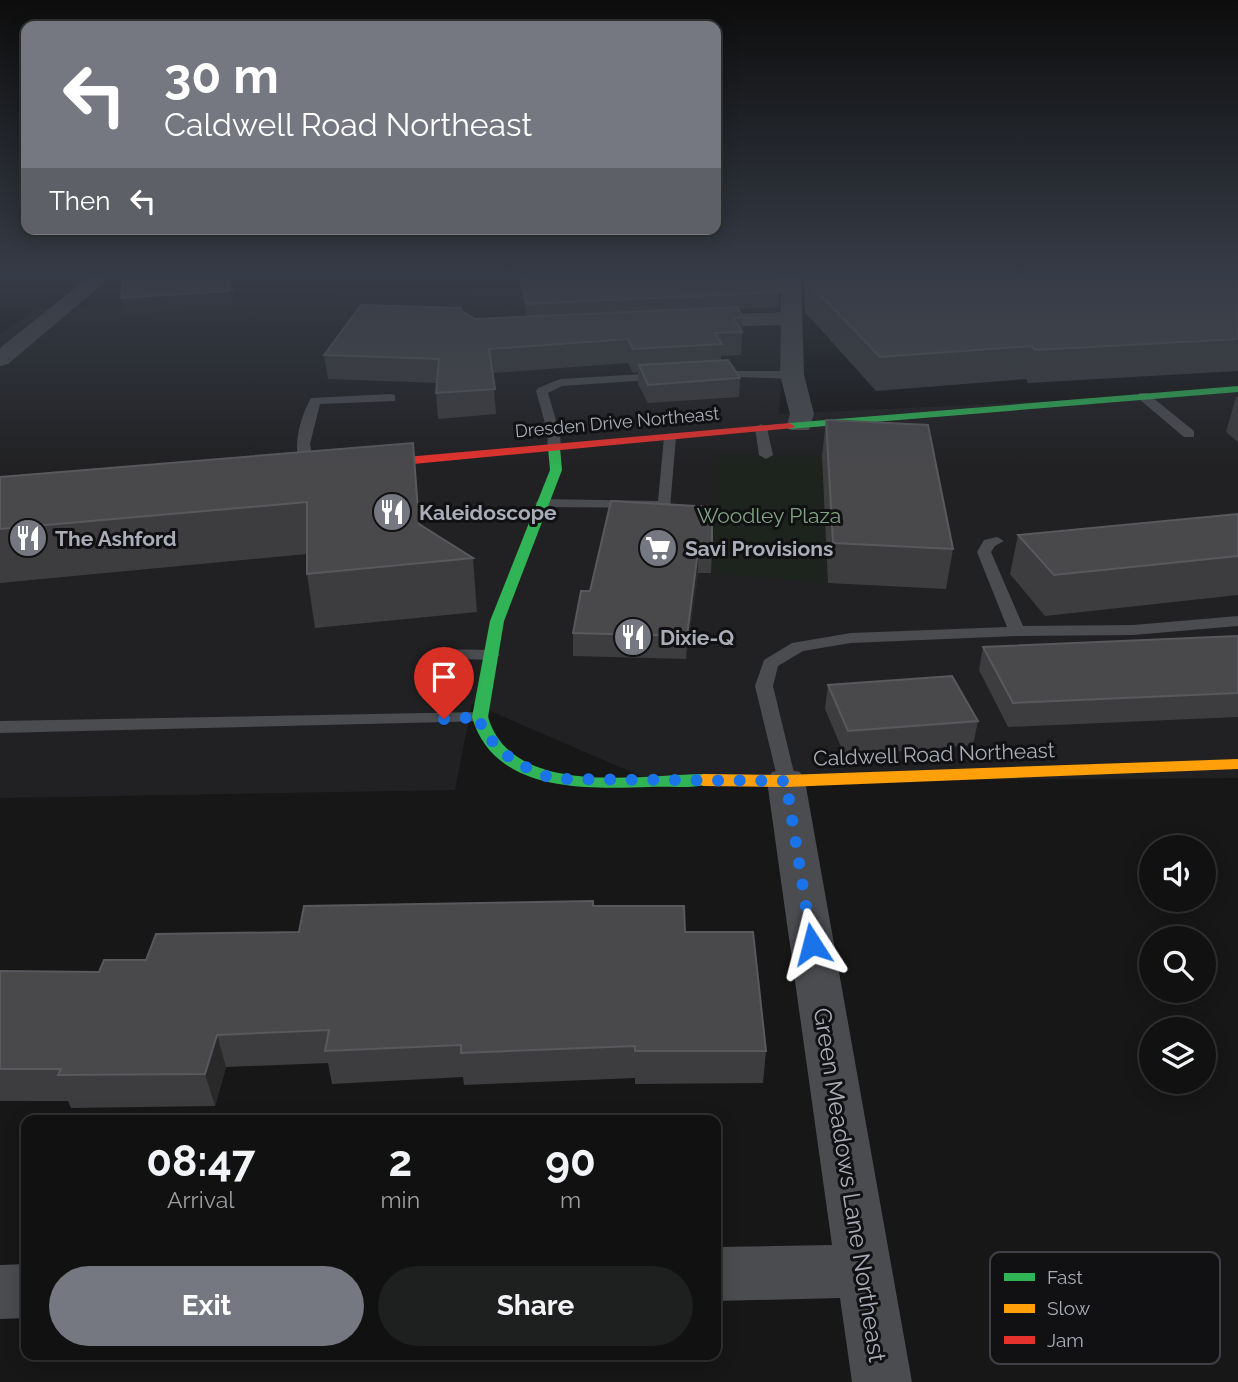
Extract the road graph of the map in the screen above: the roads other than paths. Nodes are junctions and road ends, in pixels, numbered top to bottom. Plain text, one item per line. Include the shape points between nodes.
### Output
1 (24, 339) edge
2 (791, 339) edge
3 (0, 359) edge
4 (695, 374) edge
5 (792, 375) junction
6 (668, 376) edge
7 (1238, 389) edge
8 (1143, 396) junction
9 (391, 398) dead end
10 (800, 425) junction
11 (761, 428) junction
12 (1189, 434) dead end
13 (670, 437) junction
14 (554, 447) junction
15 (766, 455) dead end
16 (347, 467) edge
17 (308, 470) edge
18 (542, 503) junction
19 (997, 541) dead end
20 (1238, 621) edge
21 (1017, 631) junction
22 (433, 654) dead end
23 (492, 655) junction
24 (480, 717) junction
25 (0, 727) edge
26 (1238, 764) edge
27 (786, 781) junction
28 (863, 1271) junction
29 (721, 1274) edge
30 (0, 1292) edge
31 (21, 1292) edge
32 (882, 1382) edge

1 - 3 street
2 - 5 street
4 - 5 lane
5 - 10 street via 802,414
6 - 14 lane via 560,383 542,391
7 - 8 street, Dresden Drive Northeast
8 - 10 street, Dresden Drive Northeast
8 - 12 lane
9 - 17 lane via 315,401 303,436 302,456
10 - 11 street, Dresden Drive Northeast
11 - 13 street, Dresden Drive Northeast
11 - 15 lane
13 - 14 street, Dresden Drive Northeast
13 - 18 lane via 664,505
14 - 16 street, Dresden Drive Northeast
14 - 18 street via 556,470
18 - 23 street via 497,621
19 - 21 lane via 989,543 984,552
20 - 21 lane via 1133,630
21 - 27 lane via 851,638 798,647 770,664 764,686
22 - 23 lane
23 - 24 street
24 - 25 lane
24 - 27 street, Caldwell Road Northeast via 482,731 514,762 553,779
26 - 27 street, Caldwell Road Northeast
27 - 28 street, Green Meadows Lane Northeast
28 - 29 street
28 - 32 street, Green Meadows Lane Northeast
30 - 31 street

